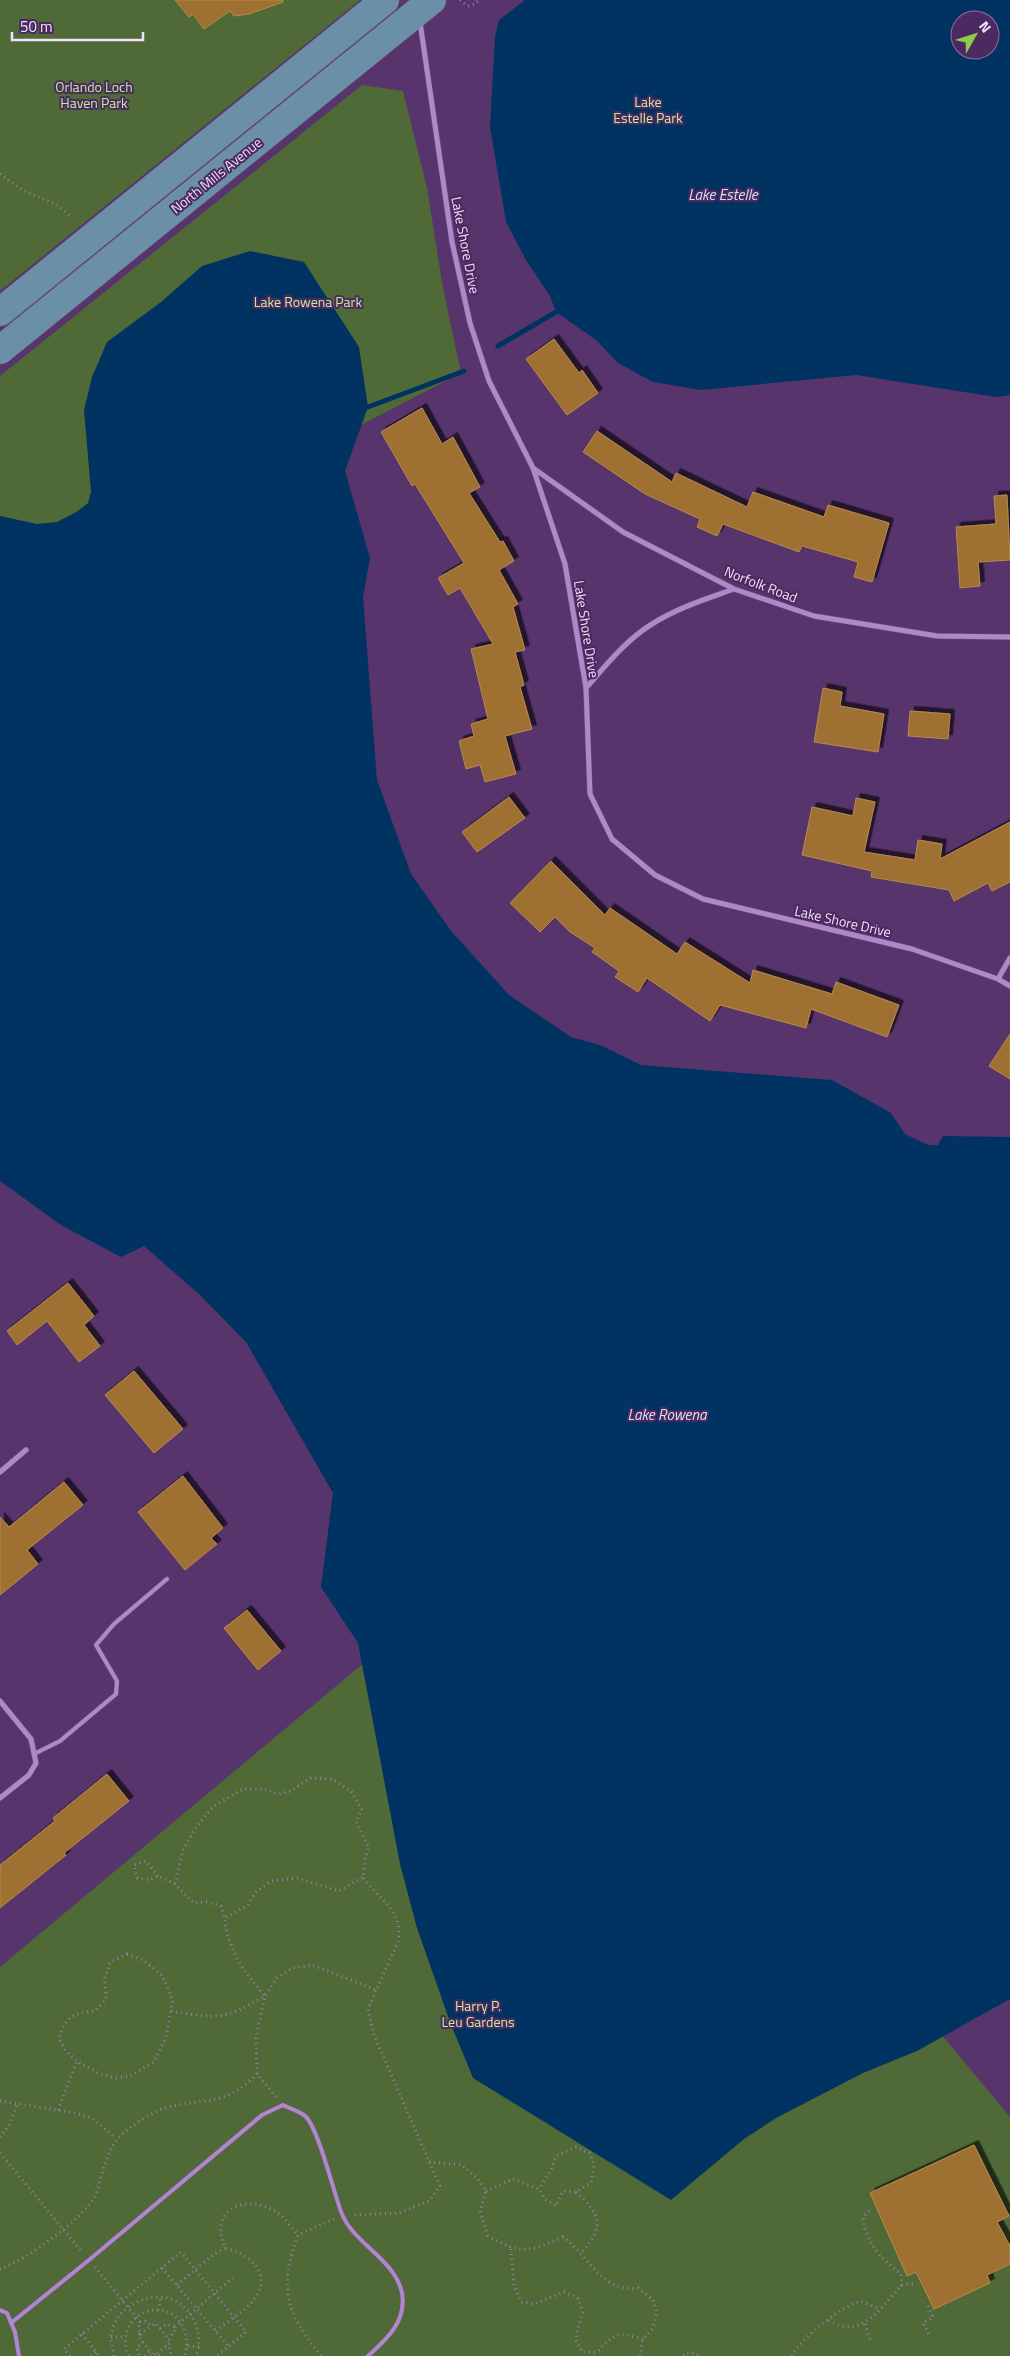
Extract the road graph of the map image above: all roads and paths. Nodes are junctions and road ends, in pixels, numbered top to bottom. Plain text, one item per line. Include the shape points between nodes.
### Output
1 (385, 0) edge
2 (460, 0) edge
3 (479, 0) edge
4 (426, 6) edge
5 (0, 174) edge
6 (71, 217) dead end
7 (0, 312) edge
8 (0, 350) edge
9 (533, 468) junction
10 (734, 589) junction
11 (1010, 637) edge
12 (586, 688) junction
13 (1010, 958) edge
14 (998, 979) junction
15 (1010, 986) edge
16 (26, 1450) dead end
17 (0, 1472) edge
18 (166, 1579) dead end
19 (0, 1700) edge
20 (34, 1754) junction
21 (0, 1798) edge
22 (158, 1876) junction
23 (363, 1877) junction
24 (176, 1884) junction
25 (226, 1917) junction
26 (376, 1990) junction
27 (265, 1996) junction
28 (171, 2011) junction
29 (77, 2061) junction
30 (258, 2074) junction
31 (0, 2101) edge
32 (17, 2104) junction
33 (283, 2106) junction
34 (58, 2110) junction
35 (0, 2137) edge
36 (116, 2138) junction
37 (0, 2154) edge
38 (430, 2162) junction
39 (539, 2189) junction
40 (486, 2191) junction
41 (576, 2192) junction
42 (869, 2210) dead end
43 (342, 2216) junction
44 (63, 2229) junction
45 (298, 2235) junction
46 (225, 2248) junction
47 (511, 2249) junction
48 (582, 2253) junction
49 (89, 2260) junction
50 (162, 2268) junction
51 (0, 2269) edge
52 (195, 2270) junction
53 (235, 2276) dead end
54 (914, 2284) dead end
55 (177, 2285) junction
56 (902, 2286) junction
57 (214, 2294) junction
58 (161, 2296) junction
59 (122, 2300) junction
60 (928, 2306) dead end
61 (128, 2307) junction
62 (196, 2309) junction
63 (879, 2309) junction
64 (0, 2310) edge
65 (158, 2310) junction
66 (190, 2314) junction
67 (234, 2316) junction
68 (136, 2317) junction
69 (828, 2320) junction
70 (140, 2322) junction
71 (181, 2322) junction
72 (11, 2323) junction
73 (865, 2324) junction
74 (152, 2326) junction
75 (175, 2327) junction
76 (160, 2328) junction
77 (216, 2331) junction
78 (82, 2334) junction
79 (138, 2336) junction
80 (930, 2336) dead end
81 (111, 2337) junction
82 (125, 2337) junction
83 (168, 2338) junction
84 (643, 2339) junction
85 (143, 2342) junction
86 (871, 2342) dead end
87 (168, 2345) junction
88 (188, 2346) junction
89 (228, 2346) junction
90 (200, 2347) junction
91 (150, 2351) junction
92 (96, 2352) junction
93 (159, 2354) edge
94 (18, 2355) edge
95 (12, 2356) edge
96 (70, 2356) edge
97 (92, 2356) edge
98 (99, 2356) edge
99 (114, 2356) edge
100 (129, 2356) edge
101 (139, 2356) edge
102 (145, 2356) edge
103 (169, 2356) edge
104 (184, 2356) edge
105 (196, 2356) edge
106 (217, 2356) edge
107 (321, 2356) edge
108 (368, 2356) edge
109 (640, 2356) edge
110 (684, 2356) edge
111 (699, 2356) edge
112 (792, 2356) edge

1 - 7 main road
2 - 3 path via 468,6
4 - 8 main road, North Mills Avenue
4 - 9 street, Lake Shore Drive via 452,242 470,323 488,381
5 - 6 path via 22,190 58,205
9 - 10 street, Norfolk Road via 623,532
9 - 12 street, Lake Shore Drive via 565,564
10 - 11 street, Norfolk Road via 814,616 937,636
10 - 12 street via 687,606 652,624 622,647
12 - 14 street, Lake Shore Drive via 590,794 612,839 655,875 702,899 912,949
13 - 14 street
14 - 15 street, Lake Shore Drive
16 - 17 street
18 - 20 lane via 114,1624 96,1645 117,1681 116,1694 60,1741
19 - 20 street via 31,1739
20 - 21 street via 36,1763 29,1775
22 - 22 path via 149,1880 137,1878 134,1865 146,1861
22 - 24 path
23 - 24 path via 364,1858 369,1848 356,1821 362,1810 351,1791 332,1779 310,1778 291,1791 279,1794 263,1788 243,1789 214,1806 196,1827 183,1850
23 - 25 path via 339,1890 297,1878 271,1880 255,1893 247,1906
23 - 26 path via 396,1915 400,1930 398,1942
24 - 25 path via 194,1903 221,1906
25 - 27 path via 227,1935 242,1969
26 - 27 path via 312,1965 293,1968 277,1978
26 - 38 path via 368,2010 374,2035
27 - 28 path via 239,2012 212,2018
27 - 30 path via 256,2038
28 - 29 path via 166,2037 154,2062 130,2076 116,2078 100,2074
28 - 29 path via 173,2000 162,1975 143,1960 127,1954 110,1962 105,1978 106,1999 95,2011 77,2013 62,2025 59,2038 65,2050
29 - 34 path
30 - 33 path
30 - 36 path via 243,2089 217,2100 166,2108
31 - 32 path
32 - 34 path
32 - 35 path via 10,2124
33 - 43 lane via 305,2116 317,2139
33 - 49 lane via 262,2115
34 - 36 path via 92,2118
36 - 44 path via 95,2196
37 - 44 path
38 - 40 path via 462,2165
38 - 43 path via 440,2186 429,2201 399,2213
39 - 40 path via 513,2179
39 - 41 path via 545,2199 556,2206 563,2191
39 - 41 path via 556,2156 576,2147 590,2153 594,2166 591,2183
40 - 47 path via 480,2211 488,2236
41 - 48 path via 591,2206 598,2219 596,2233
42 - 56 path via 863,2217 869,2241 878,2255 900,2274
43 - 45 path
43 - 108 lane via 394,2276 402,2292 402,2311 397,2326
44 - 49 path
44 - 51 path via 17,2262
45 - 46 path via 279,2214 259,2205 246,2204 232,2208 221,2219 219,2227
45 - 107 path via 288,2266 289,2302 297,2322
46 - 52 path
46 - 67 path via 250,2258 259,2276 255,2299
47 - 48 path via 532,2250 563,2237
47 - 84 path via 514,2286 522,2302 534,2304 564,2292 577,2297 583,2311 575,2339 582,2352 597,2352 608,2339 623,2334
48 - 84 path via 613,2286 638,2288 654,2300 658,2312 653,2328
49 - 59 path
49 - 72 lane
50 - 52 path via 181,2252
50 - 55 path
50 - 59 path
52 - 55 path
52 - 57 path
53 - 57 path
54 - 56 path
55 - 62 path
56 - 63 path
57 - 62 path
57 - 67 path
58 - 61 path via 142,2299
58 - 65 path
58 - 66 path via 177,2302
59 - 61 path
59 - 78 path
60 - 80 path via 933,2316 923,2323
61 - 68 path
61 - 81 path via 116,2320
62 - 66 path
62 - 77 path
63 - 69 path via 862,2302 849,2305
63 - 73 path
64 - 72 lane via 7,2313
65 - 68 path
65 - 71 path via 168,2312
66 - 71 path
66 - 90 path via 199,2328
67 - 77 path
67 - 89 path via 246,2332
68 - 70 path
68 - 82 path via 128,2326
69 - 73 path via 838,2326 853,2328
69 - 112 path
70 - 74 path via 145,2321
70 - 79 path via 138,2329 142,2333
71 - 75 path
71 - 88 path
72 - 94 lane
73 - 86 path
74 - 76 path via 155,2323
74 - 79 path
75 - 76 path via 166,2324
75 - 83 path
76 - 83 path
77 - 89 path
78 - 92 path
78 - 96 path via 64,2349
79 - 85 path
81 - 82 path
81 - 99 path
82 - 100 path
83 - 87 path via 171,2342
84 - 109 path
85 - 91 path
85 - 101 path via 137,2348
87 - 93 path
87 - 103 path
88 - 90 path
88 - 104 path
89 - 106 path
90 - 105 path
91 - 93 path via 154,2356
91 - 102 path
92 - 97 path
92 - 98 path
94 - 95 lane
110 - 111 path

